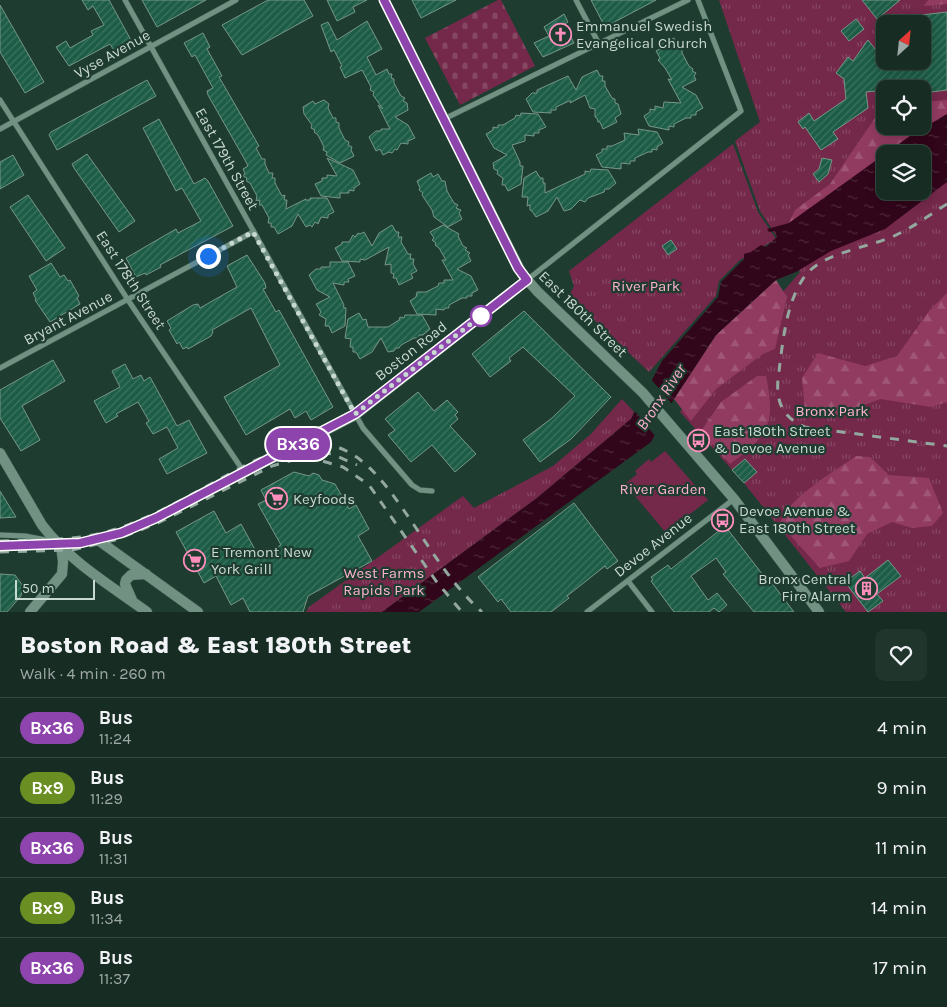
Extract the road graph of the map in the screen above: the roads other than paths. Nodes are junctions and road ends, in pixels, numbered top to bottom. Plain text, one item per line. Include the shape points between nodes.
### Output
1 (125, 0) edge
2 (236, 0) edge
3 (384, 0) edge
4 (576, 0) edge
5 (688, 0) edge
6 (698, 0) edge
7 (599, 44) junction
8 (151, 47) junction
9 (0, 100) edge
10 (444, 120) junction
11 (13, 122) junction
12 (0, 129) edge
13 (253, 232) junction
14 (527, 280) junction
15 (128, 300) junction
16 (0, 368) edge
17 (355, 414) junction
18 (0, 454) edge
19 (244, 472) junction
20 (432, 491) dead end
21 (734, 499) junction
22 (0, 536) edge
23 (98, 540) junction
24 (61, 545) junction
25 (0, 546) edge
26 (146, 574) junction
27 (628, 581) junction
28 (132, 602) junction
29 (30, 612) edge
30 (147, 612) edge
31 (198, 612) edge
32 (587, 612) edge
33 (652, 612) edge
34 (819, 612) edge

1 - 8 street, East 179th Street
2 - 8 street, Vyse Avenue
3 - 10 main road, East 180th Street
4 - 7 street
5 - 7 street
6 - 14 street, Boston Road via 741,111
7 - 10 street
8 - 11 street, Vyse Avenue
8 - 13 street, East 179th Street
9 - 11 street, East 178th Street
10 - 14 main road, East 180th Street
11 - 12 street, Vyse Avenue
11 - 15 street, East 178th Street
13 - 15 street, Bryant Avenue
13 - 17 street, East 179th Street
14 - 17 main road, Boston Road
14 - 21 main road, East 180th Street via 639,390
15 - 16 street, Bryant Avenue
15 - 19 street, East 178th Street
17 - 19 main road, Boston Road
17 - 20 street, East 179th Street via 366,432 412,485
18 - 24 main road via 42,525
19 - 23 main road, Boston Road via 147,522
21 - 27 street, Devoe Avenue
21 - 34 main road, East 180th Street
22 - 24 street, Boston Road via 34,537
23 - 24 main road, Boston Road
23 - 26 main road
24 - 25 main road, Boston Road
24 - 28 main road
24 - 29 main road via 62,574
26 - 28 main road via 131,575 126,580
26 - 31 main road
27 - 32 street, Devoe Avenue
27 - 33 street
28 - 30 main road

